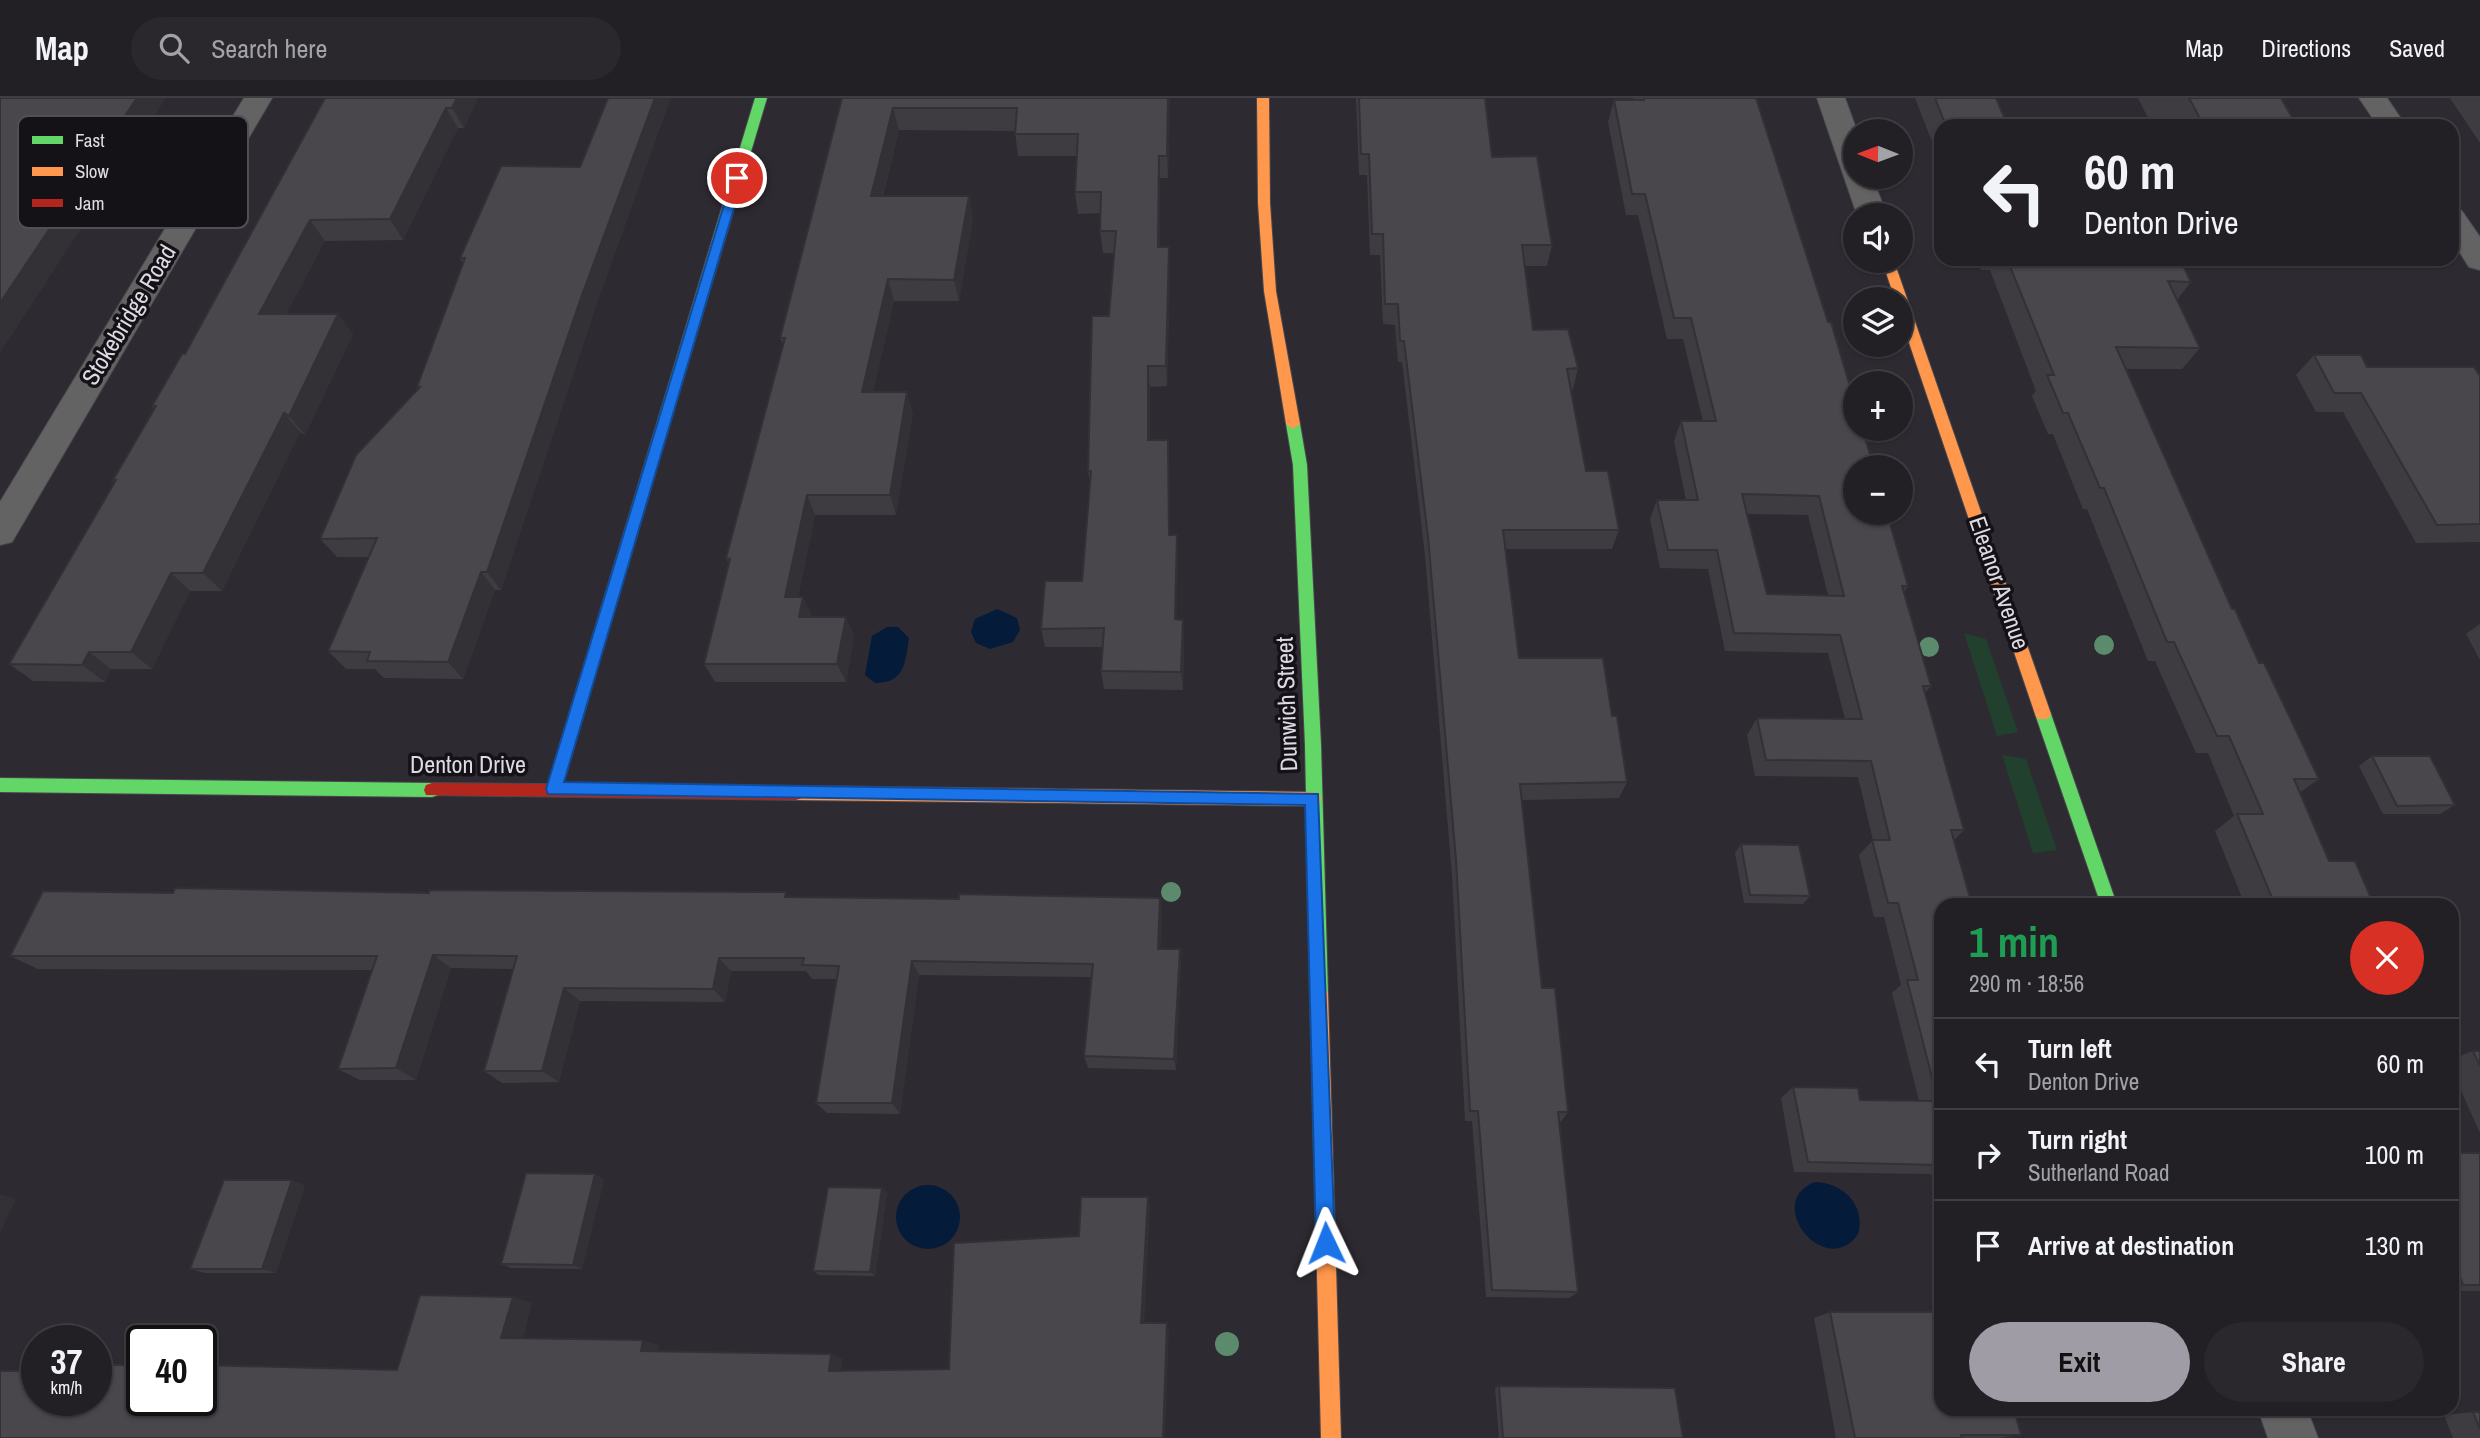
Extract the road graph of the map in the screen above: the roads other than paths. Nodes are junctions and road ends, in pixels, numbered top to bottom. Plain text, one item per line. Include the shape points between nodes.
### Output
1 (258, 98) edge
2 (761, 98) edge
3 (1263, 98) edge
4 (1831, 98) edge
5 (2373, 98) edge
6 (247, 116) edge
7 (2387, 119) edge
8 (1843, 132) edge
9 (181, 228) edge
10 (2459, 228) edge
11 (2480, 260) edge
12 (1892, 273) edge
13 (0, 532) edge
14 (0, 785) edge
15 (554, 789) junction
16 (1313, 799) junction
17 (2107, 898) edge
18 (2285, 1416) edge
19 (1331, 1438) edge
20 (2293, 1438) edge

1 - 6 street, Stokebridge Road
2 - 15 street
3 - 16 street, Dunwich Street via 1270,291 1300,465
4 - 8 street
5 - 7 street
9 - 13 street, Stokebridge Road
10 - 11 street
12 - 17 street, Eleanor Avenue
14 - 15 street, Denton Drive
15 - 16 street, Denton Drive
16 - 19 street, Dunwich Street
18 - 20 street

